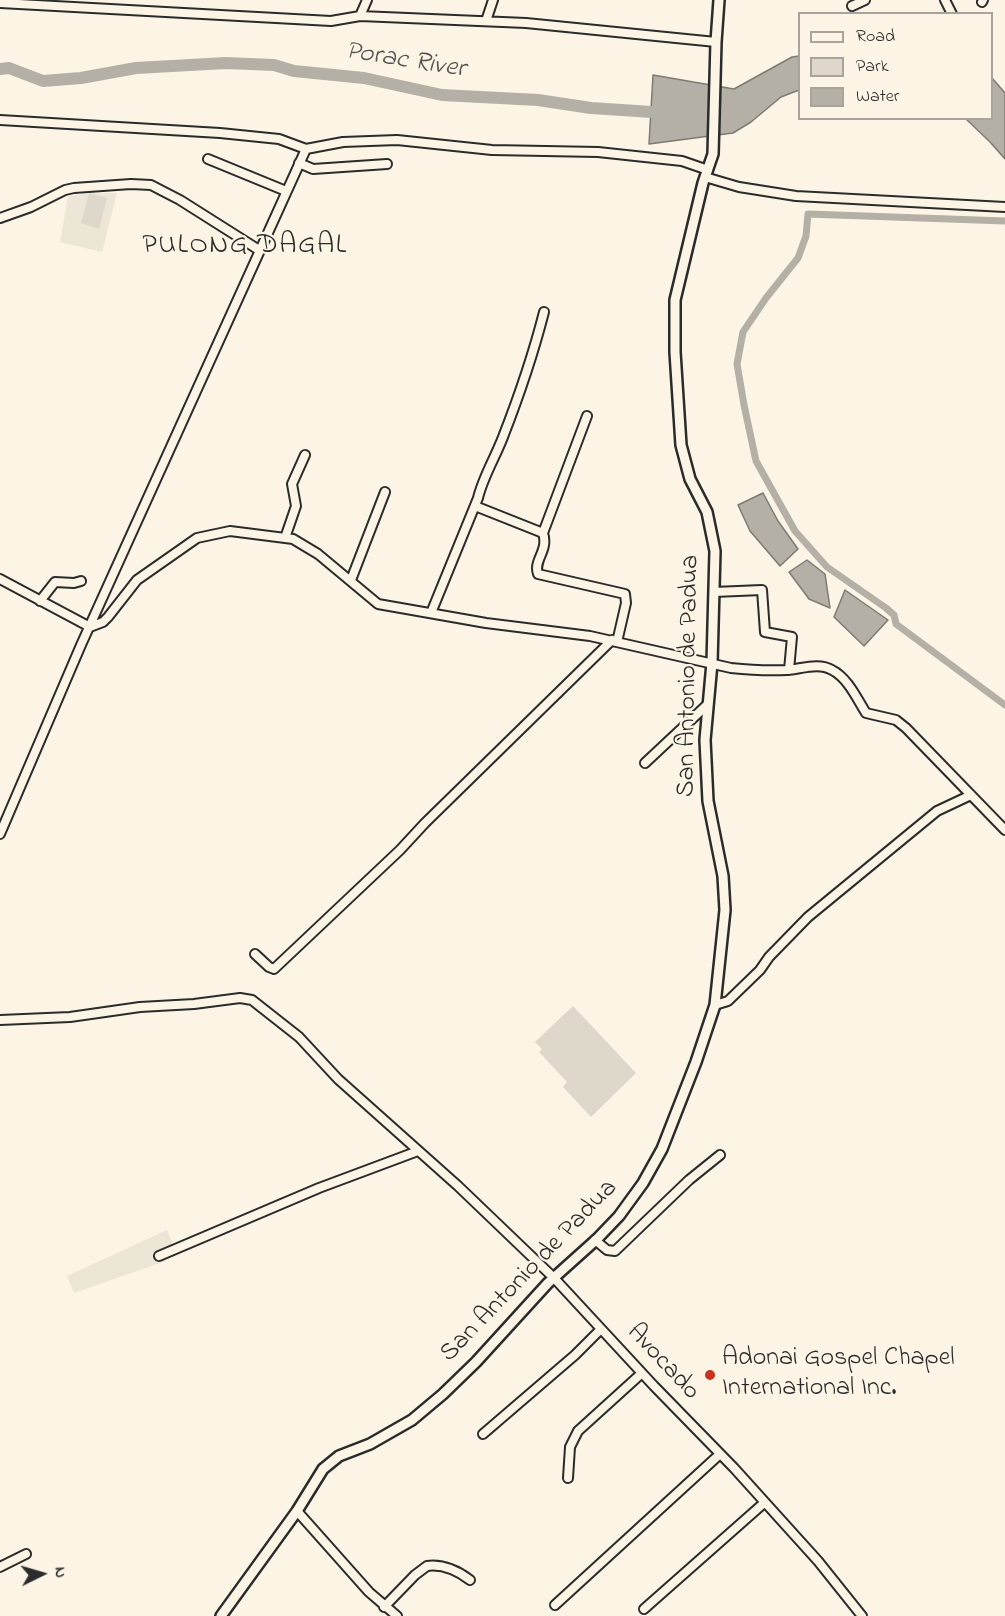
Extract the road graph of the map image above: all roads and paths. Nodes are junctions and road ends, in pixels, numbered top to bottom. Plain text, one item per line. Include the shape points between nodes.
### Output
1 (367, 0) edge
2 (493, 0) edge
3 (719, 0) edge
4 (865, 0) edge
5 (0, 3) edge
6 (852, 6) dead end
7 (360, 16) junction
8 (486, 21) junction
9 (716, 42) junction
10 (0, 120) edge
11 (306, 148) junction
12 (208, 159) dead end
13 (299, 163) junction
14 (387, 164) dead end
15 (707, 173) junction
16 (286, 191) junction
17 (1005, 207) edge
18 (0, 218) edge
19 (259, 250) junction
20 (544, 312) dead end
21 (587, 416) dead end
22 (305, 455) dead end
23 (385, 492) dead end
24 (475, 506) junction
25 (543, 533) junction
26 (285, 538) junction
27 (0, 579) edge
28 (81, 580) dead end
29 (351, 580) junction
30 (714, 592) junction
31 (40, 601) junction
32 (431, 613) junction
33 (90, 627) junction
34 (614, 641) junction
35 (712, 663) junction
36 (789, 670) junction
37 (708, 704) junction
38 (645, 763) dead end
39 (971, 795) junction
40 (1005, 830) edge
41 (0, 834) edge
42 (255, 954) dead end
43 (715, 1005) junction
44 (0, 1020) edge
45 (418, 1152) junction
46 (720, 1155) dead end
47 (595, 1240) junction
48 (159, 1256) dead end
49 (554, 1278) junction
50 (601, 1329) junction
51 (642, 1373) junction
52 (483, 1434) dead end
53 (720, 1454) junction
54 (568, 1478) dead end
55 (764, 1503) junction
56 (297, 1512) junction
57 (26, 1554) dead end
58 (0, 1567) edge
59 (470, 1580) dead end
60 (555, 1605) dead end
61 (384, 1607) junction
62 (644, 1609) dead end
63 (221, 1616) edge
64 (397, 1616) edge
65 (862, 1616) edge

1 - 7 street
2 - 8 street
3 - 9 street, San Antonio de Padua
4 - 6 street
5 - 7 street via 331,21
7 - 8 street
8 - 9 street
9 - 15 street, San Antonio de Padua via 714,149
10 - 11 street via 220,132 279,139
11 - 13 street
11 - 15 street via 397,140 492,150 598,152 682,161
12 - 16 street
13 - 14 street via 313,169
13 - 16 street
15 - 17 street via 739,187 796,195
15 - 30 street, San Antonio de Padua via 675,300 675,352 681,445 690,479 707,512 714,551
16 - 19 street
18 - 19 street via 64,190 151,185
19 - 33 street
20 - 24 street via 530,364
21 - 25 street
22 - 26 street via 292,484 296,506
23 - 29 street
24 - 25 street
24 - 32 street
25 - 34 street via 546,543 536,568 538,574 625,594 626,603
26 - 29 street via 318,554
26 - 33 street via 230,531 198,538 137,580 108,617
27 - 31 street
28 - 31 street via 56,582
29 - 32 street via 378,604
30 - 35 street, San Antonio de Padua
30 - 36 street via 762,590 765,632 792,637
31 - 33 street
32 - 34 street
33 - 41 street
34 - 35 street
34 - 42 street via 274,969
35 - 36 street via 755,670
35 - 37 street, San Antonio de Padua
36 - 39 street via 821,666 833,670 866,713 896,720
37 - 38 street
37 - 43 street, San Antonio de Padua via 708,801 723,876 725,910
39 - 40 street
39 - 43 street via 927,818 808,917 728,1001
43 - 47 street, San Antonio de Padua via 662,1149 619,1216
44 - 45 street, Avocado via 70,1017 249,998 299,1037 338,1079
45 - 48 street via 319,1188
45 - 49 street, Avocado
46 - 47 street via 615,1251
47 - 49 street, San Antonio de Padua
49 - 50 street, Avocado
49 - 56 street, San Antonio de Padua via 476,1362 412,1420 339,1456 322,1469
50 - 51 street, Avocado
50 - 52 street
51 - 53 street, Avocado
51 - 54 street via 578,1431 570,1447
53 - 55 street, Avocado
53 - 60 street
55 - 62 street
55 - 65 street, Avocado
56 - 61 street
56 - 63 street, San Antonio de Padua
57 - 58 street
59 - 61 street via 446,1568 427,1566
61 - 64 street

